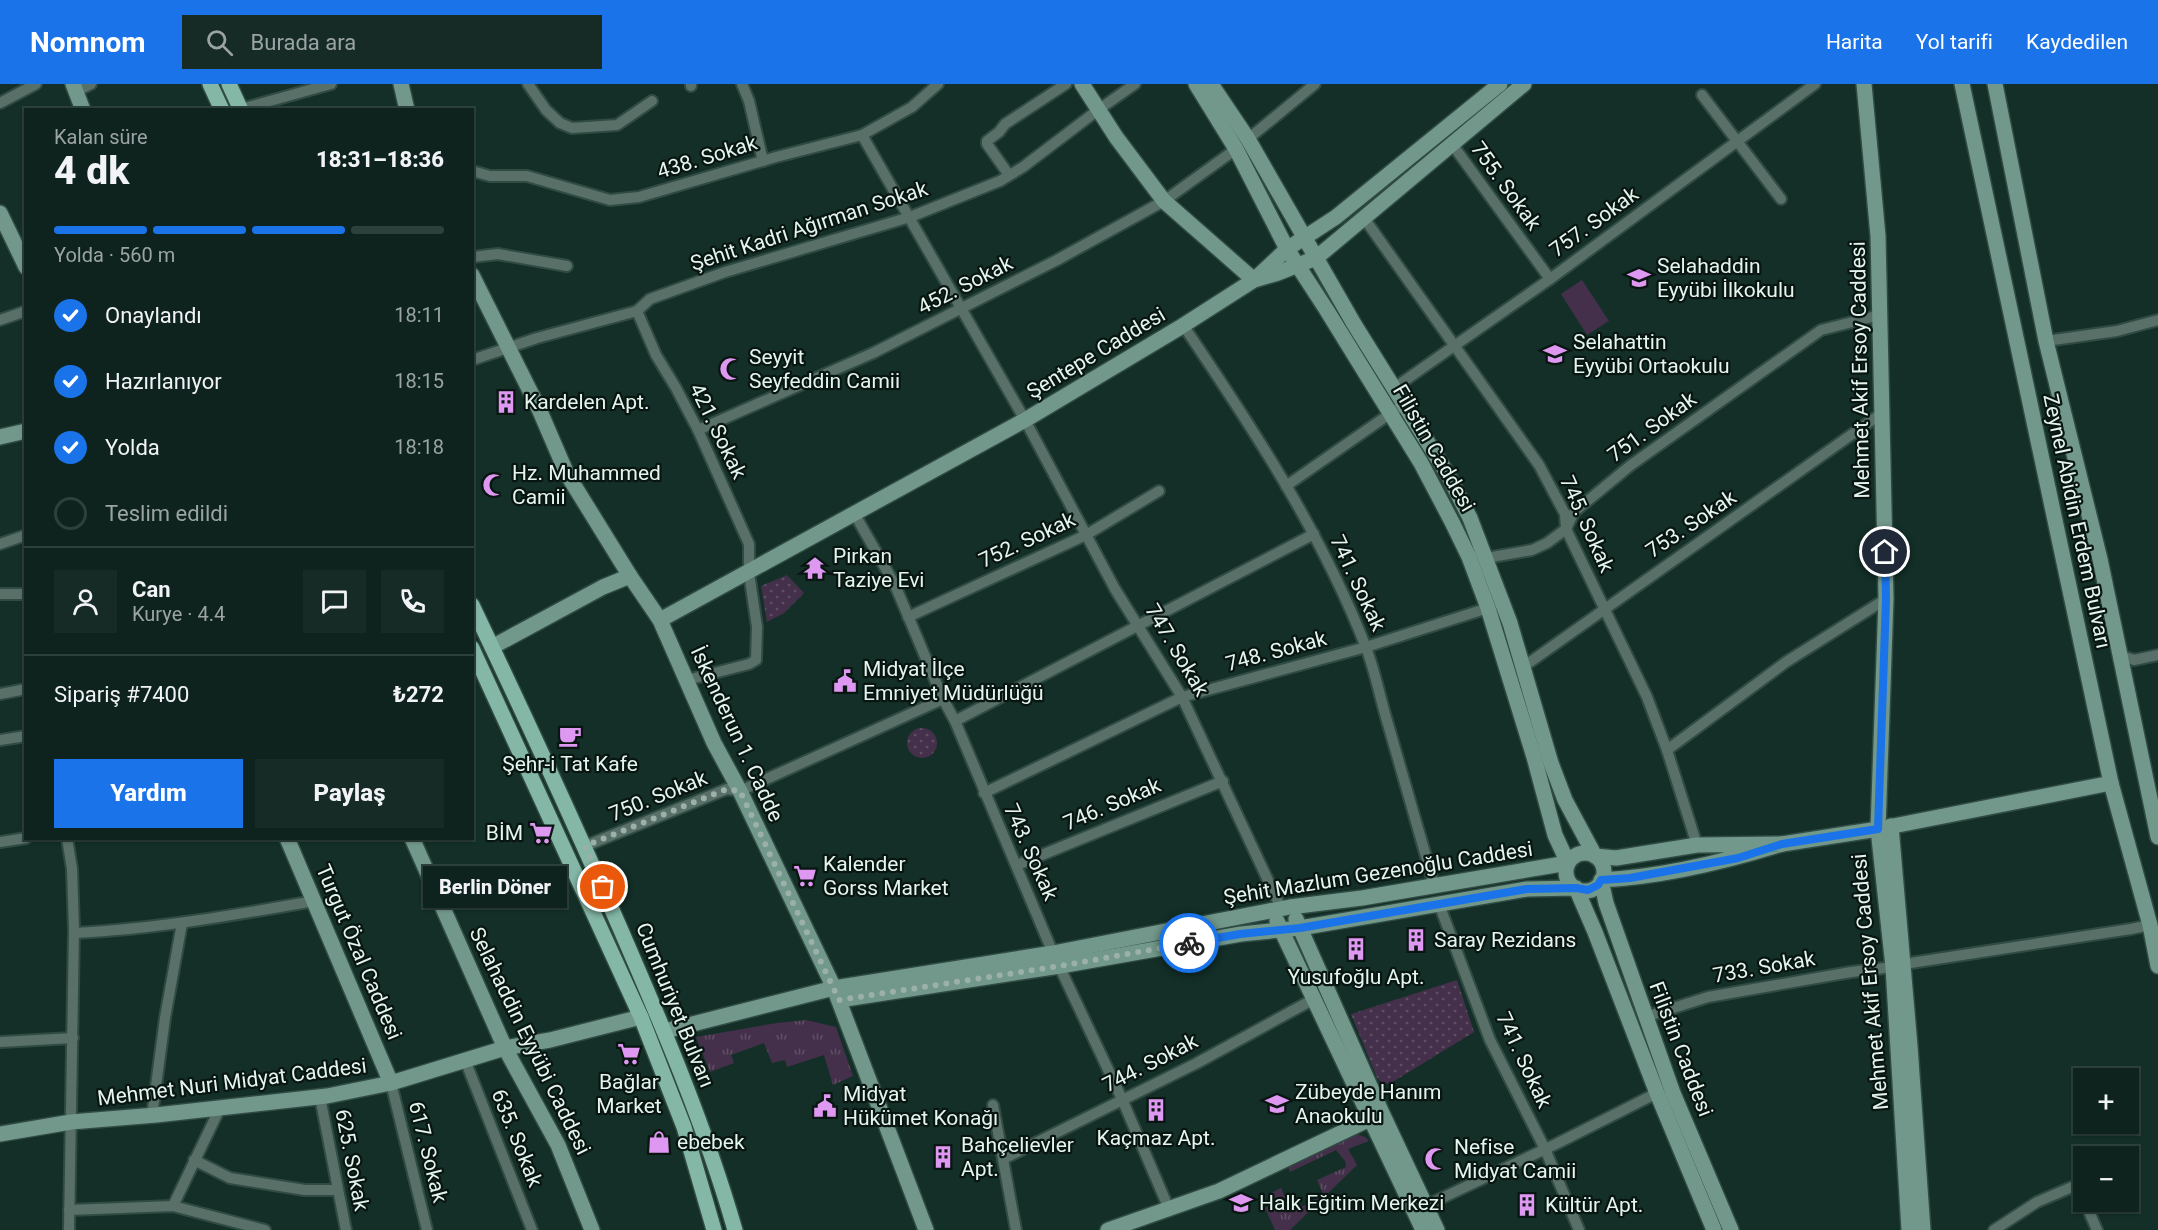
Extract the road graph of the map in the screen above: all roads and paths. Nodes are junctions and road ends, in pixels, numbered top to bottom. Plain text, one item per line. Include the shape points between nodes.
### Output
1 (36, 84) edge
2 (91, 84) edge
3 (210, 84) edge
4 (229, 84) edge
5 (331, 84) edge
6 (400, 84) edge
7 (528, 84) edge
8 (742, 84) edge
9 (938, 84) edge
10 (1066, 84) edge
11 (1082, 84) edge
12 (1136, 84) edge
13 (1196, 84) edge
14 (1211, 84) edge
15 (1315, 84) edge
16 (1500, 84) edge
17 (1524, 84) edge
18 (1815, 84) edge
19 (1864, 84) edge
20 (1962, 84) edge
21 (1995, 84) edge
22 (75, 88) edge
23 (1702, 95) dead end
24 (652, 100) dead end
25 (0, 103) edge
26 (82, 108) edge
27 (221, 108) edge
28 (240, 108) edge
29 (248, 108) edge
30 (406, 108) edge
31 (1098, 110) junction
32 (862, 135) junction
33 (1738, 141) junction
34 (1242, 144) junction
35 (1452, 144) junction
36 (763, 160) junction
37 (474, 172) edge
38 (1009, 175) junction
39 (1781, 199) dead end
40 (1164, 201) junction
41 (0, 213) edge
42 (910, 217) junction
43 (1364, 218) junction
44 (1304, 238) junction
45 (1287, 249) junction
46 (474, 257) edge
47 (1316, 258) junction
48 (24, 263) edge
49 (1299, 266) junction
50 (567, 267) dead end
51 (474, 279) edge
52 (1550, 279) junction
53 (1254, 280) junction
54 (960, 309) junction
55 (637, 311) junction
56 (24, 312) edge
57 (1880, 315) junction
58 (0, 320) edge
59 (2158, 320) edge
60 (1183, 325) junction
61 (2046, 341) junction
62 (1454, 346) junction
63 (508, 348) junction
64 (474, 359) edge
65 (1394, 388) junction
66 (1404, 404) junction
67 (1391, 413) junction
68 (1882, 413) junction
69 (1025, 420) junction
70 (698, 430) junction
71 (24, 431) edge
72 (0, 437) edge
73 (1286, 486) junction
74 (1159, 491) dead end
75 (854, 513) junction
76 (1566, 530) junction
77 (1314, 534) junction
78 (1086, 535) junction
79 (24, 536) edge
80 (0, 544) edge
81 (1486, 558) junction
82 (749, 573) junction
83 (630, 576) junction
84 (0, 594) edge
85 (24, 594) edge
86 (1886, 599) junction
87 (1488, 608) junction
88 (474, 609) edge
89 (1604, 609) junction
90 (908, 617) junction
91 (660, 620) junction
92 (1138, 626) junction
93 (492, 647) junction
94 (1366, 647) junction
95 (474, 652) edge
96 (2158, 655) edge
97 (2122, 656) junction
98 (1523, 667) junction
99 (687, 680) junction
100 (24, 689) edge
101 (0, 694) edge
102 (1182, 697) junction
103 (943, 699) junction
104 (955, 721) junction
105 (24, 736) edge
106 (0, 740) edge
107 (1667, 750) junction
108 (1223, 781) junction
109 (2111, 783) junction
110 (740, 791) junction
111 (984, 792) junction
112 (1885, 827) junction
113 (24, 837) edge
114 (2158, 837) edge
115 (67, 840) edge
116 (287, 840) edge
117 (413, 840) edge
118 (0, 842) edge
119 (1782, 844) junction
120 (1697, 845) junction
121 (585, 846) junction
122 (1595, 856) junction
123 (1568, 863) junction
124 (1017, 865) junction
125 (1601, 880) junction
126 (1434, 885) junction
127 (1576, 888) junction
128 (314, 901) junction
129 (1439, 904) junction
130 (1281, 908) junction
131 (182, 923) junction
132 (2150, 925) junction
133 (1300, 928) junction
134 (1281, 930) junction
135 (74, 933) junction
136 (1056, 960) junction
137 (1899, 965) junction
138 (2158, 966) edge
139 (837, 994) junction
140 (1314, 999) junction
141 (641, 1017) junction
142 (1645, 1017) junction
143 (665, 1031) junction
144 (73, 1038) junction
145 (0, 1042) edge
146 (505, 1048) junction
147 (465, 1060) junction
148 (391, 1083) junction
149 (1657, 1093) junction
150 (320, 1096) junction
151 (1122, 1100) junction
152 (993, 1106) dead end
153 (220, 1108) junction
154 (152, 1116) junction
155 (1370, 1119) junction
156 (71, 1122) junction
157 (0, 1134) edge
158 (1545, 1149) junction
159 (1003, 1159) junction
160 (194, 1160) junction
161 (2073, 1189) edge
162 (338, 1190) junction
163 (173, 1206) junction
164 (1425, 1206) junction
165 (1169, 1209) junction
166 (69, 1210) junction
167 (2089, 1212) edge
168 (69, 1230) edge
169 (265, 1230) edge
170 (346, 1230) edge
171 (427, 1230) edge
172 (532, 1230) edge
173 (592, 1230) edge
174 (714, 1230) edge
175 (735, 1230) edge
176 (926, 1230) edge
177 (1016, 1230) edge
178 (1108, 1230) edge
179 (1422, 1230) edge
180 (1437, 1230) edge
181 (1579, 1230) edge
182 (1714, 1230) edge
183 (1731, 1230) edge
184 (1909, 1230) edge
185 (1923, 1230) edge
186 (1994, 1230) edge
187 (2097, 1230) edge

1 - 25 street
2 - 22 street
3 - 27 main road
4 - 28 main road
5 - 29 street
6 - 30 street
7 - 24 street via 546,110 572,128 616,125
8 - 36 street
9 - 32 street, 438. Sokak via 912,108
10 - 38 street via 1005,124 987,141
11 - 31 street
12 - 31 street, Şehit Kadri Ağırman Sokak
13 - 34 street, Filistin Caddesi
14 - 34 street, Filistin Caddesi
15 - 34 street, 452. Sokak
16 - 44 street via 1336,217
17 - 35 street, Şentepe Caddesi
18 - 33 street, 757. Sokak
19 - 57 street, Mehmet Akif Ersoy Caddesi via 1878,236
20 - 109 street, Zeynel Abidin Erdem Bulvarı
21 - 61 street, Zeynel Abidin Erdem Bulvarı
22 - 26 street
23 - 33 street
31 - 38 street, Şehit Kadri Ağırman Sokak
31 - 40 street
32 - 36 street, 438. Sokak
32 - 42 street, 747. Sokak
33 - 39 street
33 - 52 street, 757. Sokak
34 - 40 street, 452. Sokak
34 - 44 street, Filistin Caddesi
34 - 45 street, Filistin Caddesi
35 - 43 street, Şentepe Caddesi
35 - 52 street, 755. Sokak
36 - 37 street, 438. Sokak via 620,200 527,176 490,176
38 - 42 street, Şehit Kadri Ağırman Sokak
40 - 53 street
40 - 54 street, 452. Sokak
41 - 48 street
42 - 54 street, 747. Sokak
42 - 55 street, Şehit Kadri Ağırman Sokak via 724,272 650,299
43 - 47 street, Şentepe Caddesi
43 - 62 street, 745. Sokak
44 - 45 street
44 - 47 street, Filistin Caddesi
45 - 49 street, Filistin Caddesi
45 - 53 street
46 - 50 street via 498,254
47 - 49 street, Şentepe Caddesi
47 - 65 street, Filistin Caddesi
49 - 53 street, Şentepe Caddesi
49 - 67 street, Filistin Caddesi
51 - 63 street, İskenderun 1. Cadde
52 - 62 street, 757. Sokak
53 - 60 street, Şentepe Caddesi
54 - 69 street, 747. Sokak
54 - 70 street, 452. Sokak via 873,353
55 - 63 street, Şehit Kadri Ağırman Sokak
55 - 70 street, 421. Sokak via 656,355
56 - 58 street
57 - 68 street, Mehmet Akif Ersoy Caddesi
57 - 76 street, 751. Sokak via 1821,330 1631,465 1574,512
59 - 61 street via 2117,331
60 - 69 street, Şentepe Caddesi
60 - 73 street, 741. Sokak
61 - 97 street, Zeynel Abidin Erdem Bulvarı
62 - 65 street, 757. Sokak
62 - 76 street, 745. Sokak via 1539,465 1565,514
63 - 64 street, Şehit Kadri Ağırman Sokak
63 - 83 street, İskenderun 1. Cadde via 567,474
65 - 66 street, Filistin Caddesi
66 - 67 street
66 - 81 street, Filistin Caddesi via 1448,475
67 - 73 street
67 - 87 street, Filistin Caddesi via 1452,522
68 - 86 street, Mehmet Akif Ersoy Caddesi
68 - 89 street, 753. Sokak
69 - 75 street, Şentepe Caddesi
69 - 78 street, 747. Sokak
70 - 82 street, 421. Sokak via 748,544
71 - 72 street
73 - 77 street, 741. Sokak
74 - 78 street, 752. Sokak
75 - 82 street, Şentepe Caddesi
75 - 90 street, 743. Sokak via 895,585
76 - 81 street, 751. Sokak via 1532,550
76 - 89 street, 745. Sokak
77 - 92 street
77 - 94 street, 741. Sokak
78 - 90 street, 752. Sokak
78 - 92 street, 747. Sokak
79 - 80 street
81 - 98 street, Filistin Caddesi
82 - 91 street, Şentepe Caddesi
82 - 99 street, 421. Sokak via 757,627 756,660
83 - 91 street, İskenderun 1. Cadde
83 - 93 street
84 - 85 street
86 - 107 street via 1786,662
86 - 112 street, Mehmet Akif Ersoy Caddesi
87 - 94 street, 748. Sokak
87 - 123 street, Filistin Caddesi via 1555,835
88 - 93 main road, Cumhuriyet Bulvarı
89 - 98 street, 753. Sokak
89 - 107 street, 745. Sokak via 1647,697
90 - 103 street, 743. Sokak
91 - 99 street, İskenderun 1. Cadde
92 - 102 street, 747. Sokak
92 - 104 street
93 - 121 main road, Cumhuriyet Bulvarı
94 - 102 street, 748. Sokak
94 - 126 street, 741. Sokak
95 - 141 main road, Cumhuriyet Bulvarı
96 - 97 street via 2134,660
97 - 114 street, Zeynel Abidin Erdem Bulvarı
98 - 122 street, Filistin Caddesi via 1565,800
99 - 110 street, İskenderun 1. Cadde
100 - 101 street
102 - 108 street, 747. Sokak
102 - 111 street, 748. Sokak
103 - 104 street, 743. Sokak
103 - 110 street, 750. Sokak
104 - 111 street, 743. Sokak
105 - 106 street
107 - 120 street, 745. Sokak
108 - 124 street, 746. Sokak
108 - 130 street, 747. Sokak
109 - 112 street
109 - 132 street, Zeynel Abidin Erdem Bulvarı
110 - 121 street, 750. Sokak via 727,789
110 - 139 street, İskenderun 1. Cadde
111 - 124 street, 743. Sokak
112 - 119 street
112 - 137 street, Mehmet Akif Ersoy Caddesi
113 - 118 street
115 - 135 street
116 - 128 street, Turgut Özal Caddesi
117 - 146 street, Selahaddin Eyyübi Caddesi
119 - 120 street
119 - 125 street via 1738,858
120 - 122 street via 1616,858
121 - 143 main road, Cumhuriyet Bulvarı
122 - 123 street via 1577,854
122 - 125 street via 1602,865
123 - 126 street, Şehit Mazlum Gezenoğlu Caddesi
123 - 127 street via 1568,880
124 - 136 street, 743. Sokak
125 - 127 street via 1593,888
125 - 142 street, Filistin Caddesi
126 - 130 street, Şehit Mazlum Gezenoğlu Caddesi
127 - 129 street, Şehit Mazlum Gezenoğlu Caddesi via 1527,889
127 - 149 street, Filistin Caddesi
128 - 131 street
128 - 148 street, Turgut Özal Caddesi
129 - 133 street, Şehit Mazlum Gezenoğlu Caddesi
129 - 158 street, 741. Sokak via 1491,1040
130 - 133 street
130 - 134 street, 747. Sokak
130 - 136 street, Şehit Mazlum Gezenoğlu Caddesi
131 - 135 street
131 - 154 street
132 - 137 street, 733. Sokak
132 - 138 street, Zeynel Abidin Erdem Bulvarı
133 - 134 street, Şehit Mazlum Gezenoğlu Caddesi
133 - 164 street
134 - 136 street, Şehit Mazlum Gezenoğlu Caddesi
134 - 140 street, 747. Sokak
135 - 144 street
136 - 139 street, Şehit Mazlum Gezenoğlu Caddesi
136 - 151 street, 743. Sokak
137 - 142 street, 733. Sokak via 1708,997
137 - 184 street, Mehmet Akif Ersoy Caddesi
137 - 185 street
139 - 143 street, Şehit Mazlum Gezenoğlu Caddesi
139 - 176 street, İskenderun 1. Cadde
140 - 151 street, 744. Sokak
140 - 155 street, 747. Sokak
141 - 146 street, Mehmet Nuri Midyat Caddesi via 550,1041
141 - 174 main road, Cumhuriyet Bulvarı via 684,1127
142 - 183 street, Filistin Caddesi via 1672,1093
143 - 175 main road, Cumhuriyet Bulvarı via 722,1183
144 - 145 street
144 - 156 street
146 - 147 street, Mehmet Nuri Midyat Caddesi
146 - 173 street, Selahaddin Eyyübi Caddesi via 558,1145
147 - 148 street, Mehmet Nuri Midyat Caddesi
147 - 172 street, 635. Sokak
148 - 150 street, Mehmet Nuri Midyat Caddesi
148 - 171 street, 617. Sokak
149 - 158 street
149 - 182 street, Filistin Caddesi
150 - 153 street, Mehmet Nuri Midyat Caddesi
150 - 162 street, 625. Sokak
151 - 159 street, 744. Sokak
151 - 165 street, 743. Sokak
152 - 159 street
153 - 154 street, Mehmet Nuri Midyat Caddesi
153 - 160 street
154 - 156 street, Mehmet Nuri Midyat Caddesi
155 - 165 street via 1219,1191
155 - 179 street, 747. Sokak
156 - 157 street, Mehmet Nuri Midyat Caddesi
156 - 166 street
158 - 164 street
158 - 181 street, 741. Sokak
159 - 177 street
160 - 162 street via 230,1178 305,1190
160 - 163 street
161 - 186 street via 2037,1202
162 - 170 street, 625. Sokak
163 - 166 street
163 - 169 street
164 - 180 street
165 - 178 street
166 - 168 street
167 - 187 street

